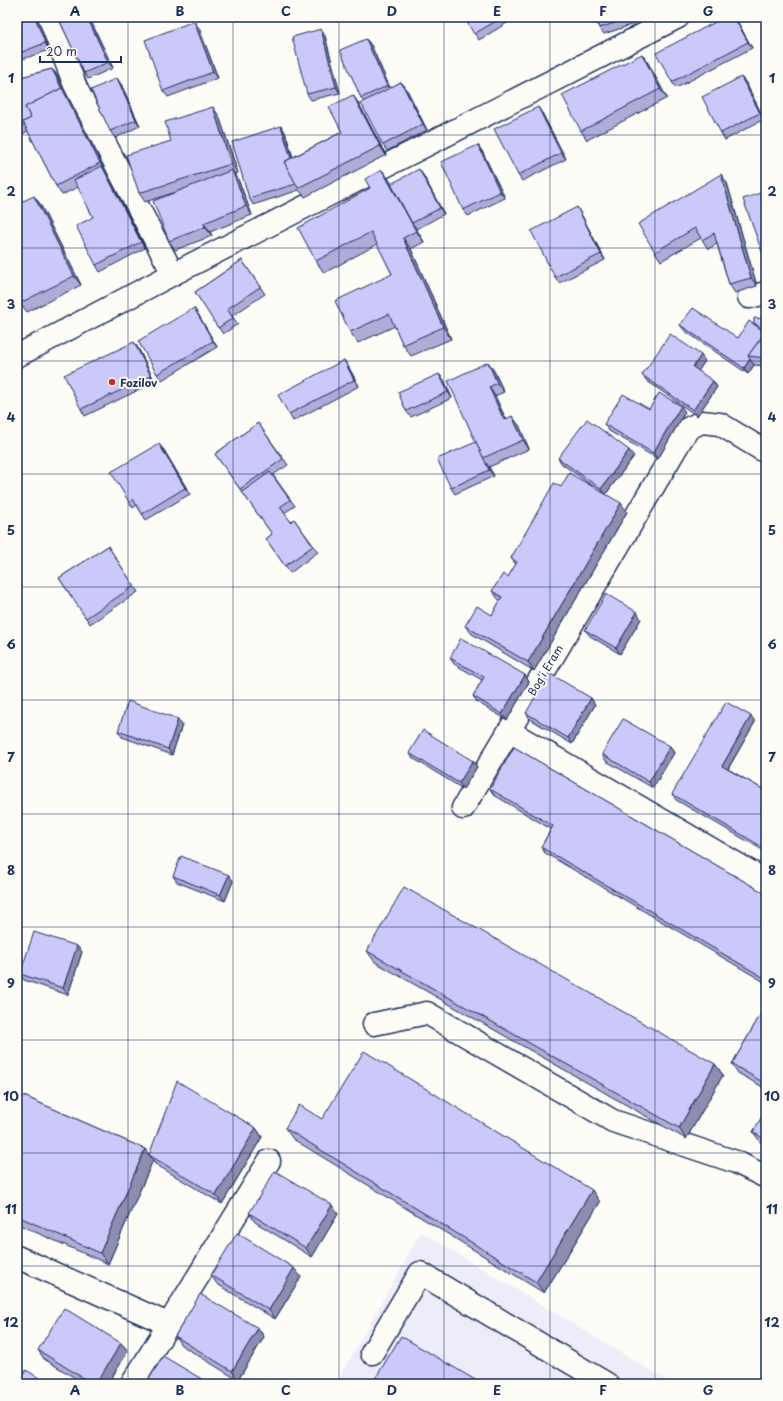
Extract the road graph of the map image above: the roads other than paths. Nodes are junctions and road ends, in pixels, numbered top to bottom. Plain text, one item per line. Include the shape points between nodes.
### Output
1 (49, 17) edge
2 (678, 17) edge
3 (173, 274) junction
4 (17, 356) edge
5 (766, 452) edge
6 (509, 731) junction
7 (463, 808) dead end
8 (766, 881) edge
9 (374, 1024) dead end
10 (268, 1161) dead end
11 (766, 1177) edge
12 (17, 1257) edge
13 (168, 1324) junction
14 (372, 1353) dead end
15 (602, 1383) edge
16 (132, 1384) edge

1 - 3 street via 76,88
2 - 3 street
3 - 4 street
5 - 6 street, Bog'i Eram via 720,424 702,422 689,428
6 - 7 street, Bog'i Eram
6 - 8 street
9 - 11 street via 427,1013 613,1121 736,1162
10 - 13 street
12 - 13 street
13 - 16 street
14 - 15 street via 420,1273

